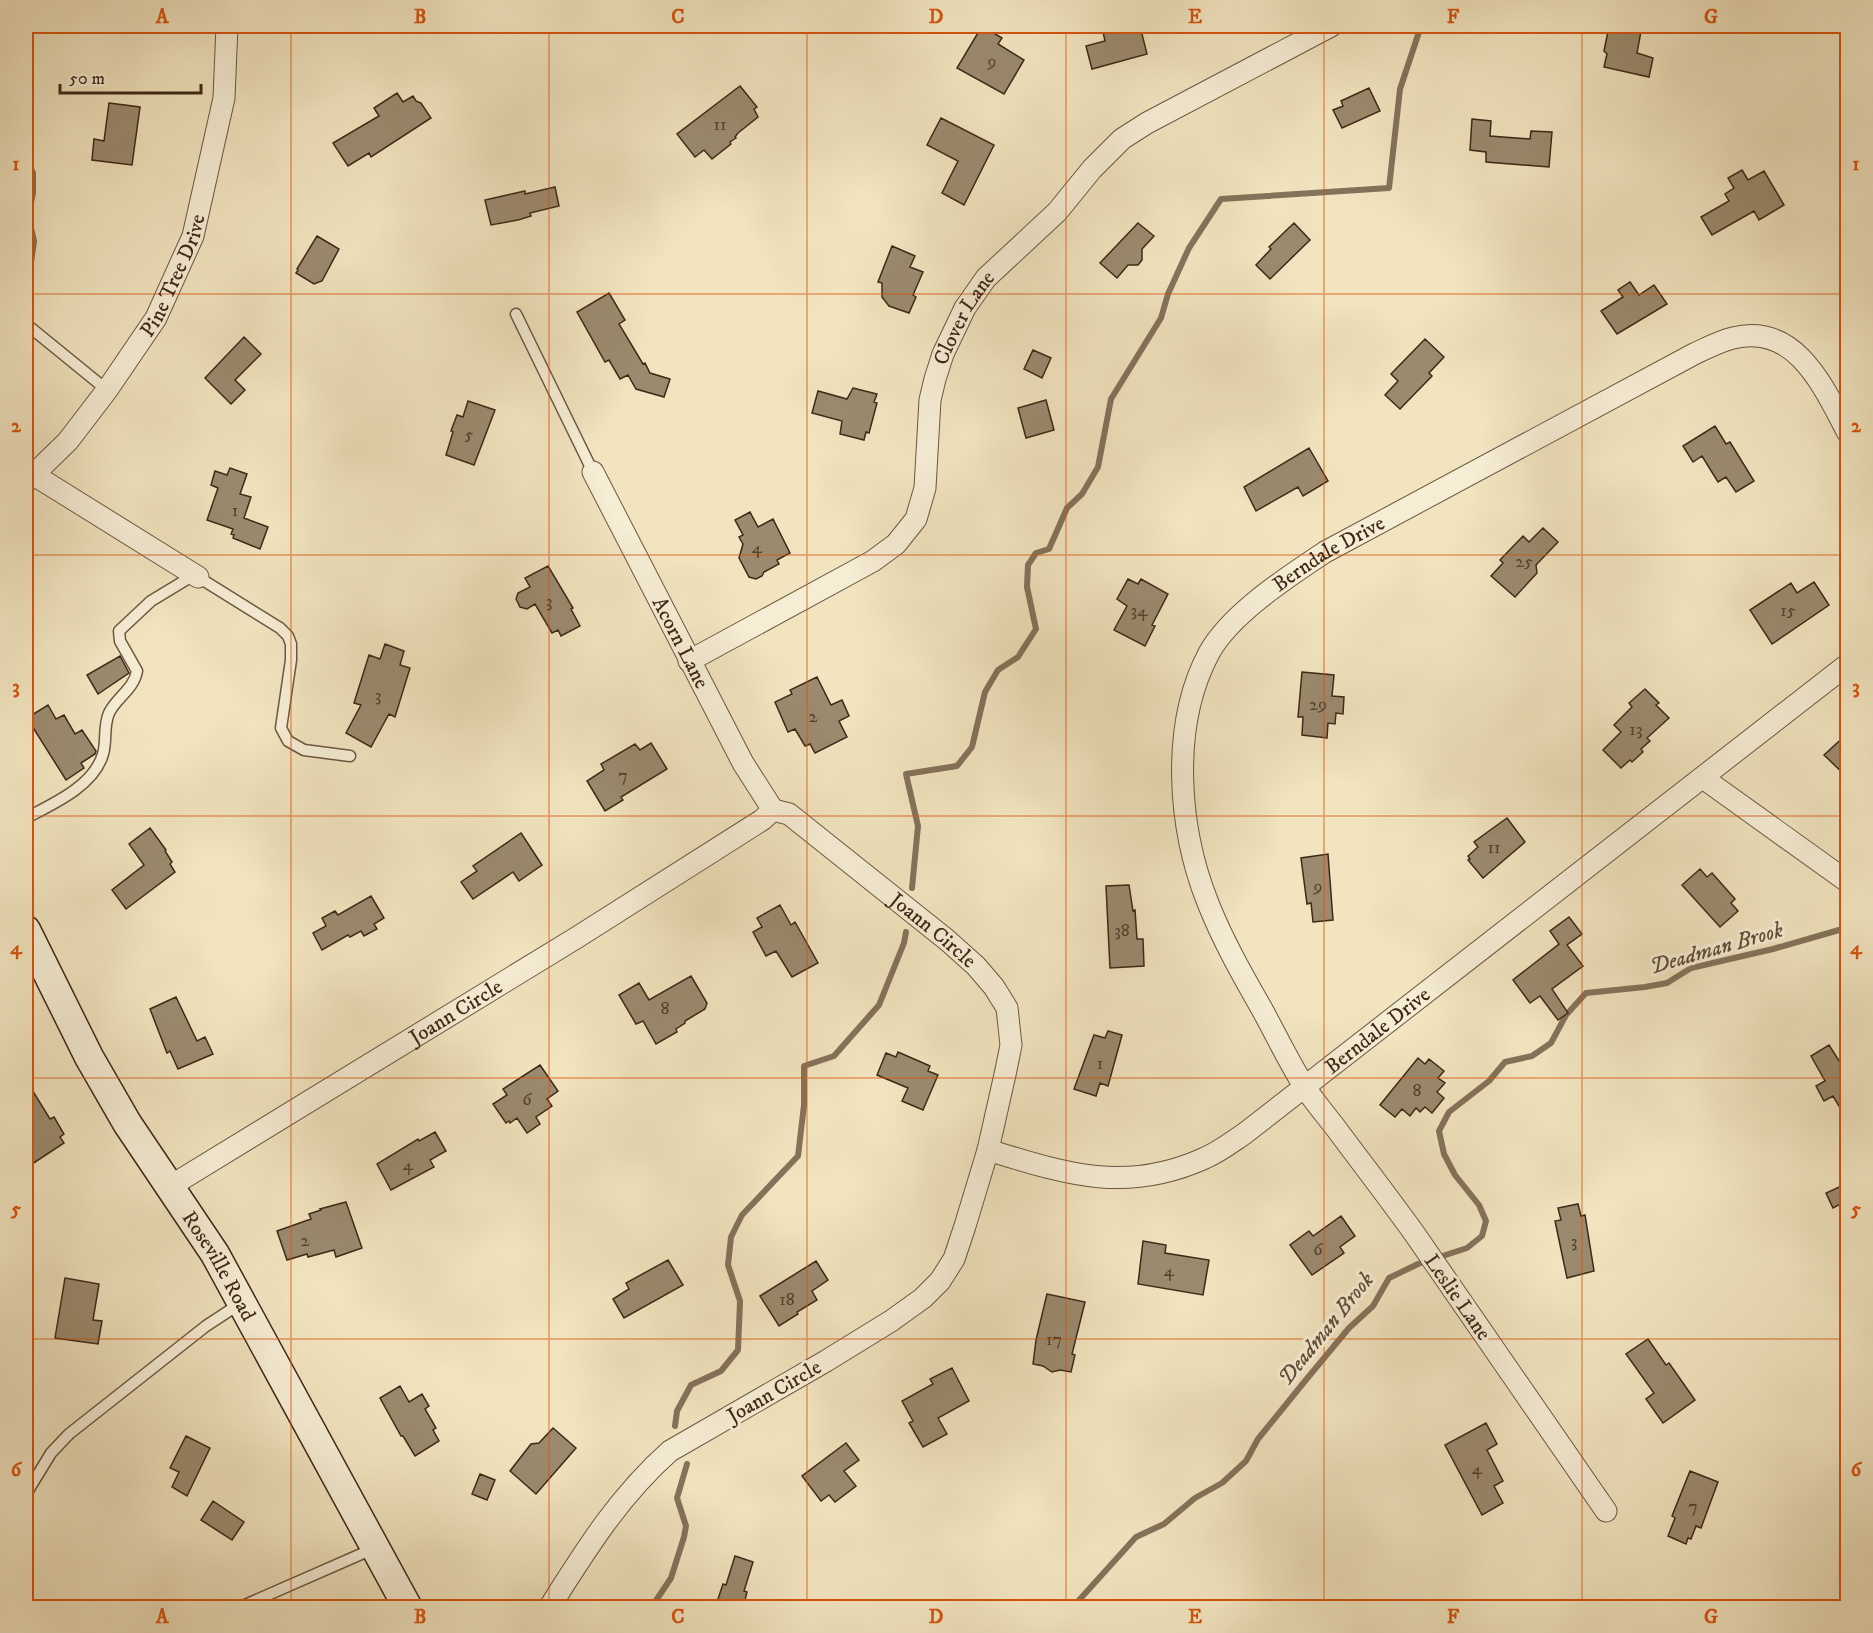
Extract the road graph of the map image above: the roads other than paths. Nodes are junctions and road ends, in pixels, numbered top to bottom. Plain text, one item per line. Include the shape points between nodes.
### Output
1 (227, 26) edge
2 (1331, 26) edge
3 (516, 314) dead end
4 (26, 324) edge
5 (107, 390) junction
6 (1848, 433) edge
7 (593, 472) joint
8 (30, 478) edge
9 (198, 577) junction
10 (689, 661) junction
11 (1848, 664) edge
12 (350, 756) dead end
13 (1702, 778) junction
14 (773, 810) junction
15 (26, 818) edge
16 (1848, 882) edge
17 (26, 930) edge
18 (33, 962) edge
19 (1304, 1086) junction
20 (988, 1150) junction
21 (169, 1187) junction
22 (242, 1302) junction
23 (26, 1494) edge
24 (1606, 1511) dead end
25 (376, 1548) junction
26 (238, 1608) edge
27 (408, 1608) edge
28 (549, 1608) edge

1 - 5 street, Pine Tree Drive via 224,98 193,236 156,318
2 - 10 street, Clover Lane via 1147,123 1107,154 1057,212 986,278 965,308 943,354 930,400 925,488 916,519 896,544 873,561
3 - 7 lane
4 - 5 lane
5 - 8 street, Pine Tree Drive via 68,441
6 - 19 street, Berndale Drive via 1798,354 1782,342 1767,338 1734,338 1694,354 1325,552 1267,592 1231,625 1210,652 1188,709 1183,780 1187,822 1208,902
7 - 10 street, Acorn Lane
8 - 9 street
9 - 12 lane via 288,636 291,660 280,728 288,741 304,750
9 - 15 lane via 189,578 151,601 119,631 120,641 137,672 107,717 101,760 79,787
10 - 14 street, Acorn Lane via 743,763
11 - 13 street, Berndale Drive
13 - 16 street
13 - 19 street, Berndale Drive
14 - 20 street, Joann Circle via 789,814 947,940 994,987 1007,1008 1011,1045
14 - 21 street, Joann Circle via 576,938
17 - 18 street, Roseville Road
18 - 21 street, Roseville Road
19 - 20 street, Berndale Drive via 1208,1157 1176,1170 1142,1177 1072,1174
19 - 24 street, Leslie Lane via 1424,1248
20 - 28 street, Joann Circle via 954,1259 940,1281 891,1321 670,1451 617,1506
21 - 22 street, Roseville Road
22 - 23 lane via 69,1434 51,1453
22 - 25 street, Roseville Road
25 - 26 lane
25 - 27 street, Roseville Road

